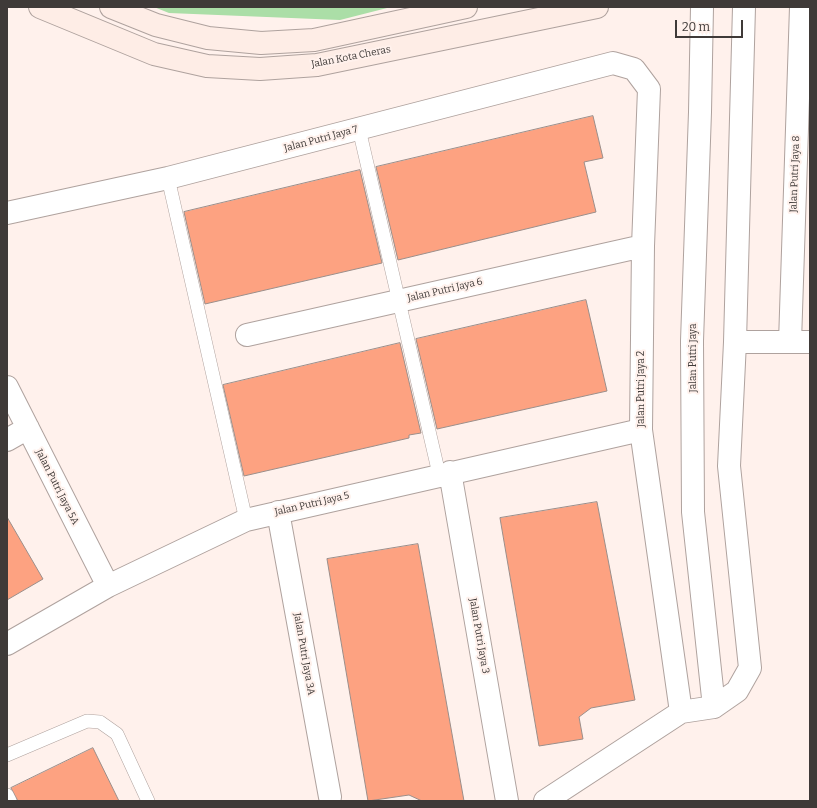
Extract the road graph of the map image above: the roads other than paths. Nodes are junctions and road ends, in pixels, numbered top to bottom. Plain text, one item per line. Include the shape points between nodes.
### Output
1 (40, 7) edge
2 (111, 7) edge
3 (466, 7) edge
4 (597, 7) edge
5 (702, 7) edge
6 (744, 7) edge
7 (801, 7) edge
8 (634, 69) joint
9 (359, 129) junction
10 (168, 178) junction
11 (7, 213) edge
12 (643, 246) junction
13 (398, 301) junction
14 (247, 335) dead end
15 (735, 342) junction
16 (800, 342) edge
17 (7, 387) edge
18 (28, 428) junction
19 (641, 430) junction
20 (7, 440) edge
21 (444, 473) junction
22 (278, 512) junction
23 (246, 520) junction
24 (108, 586) junction
25 (7, 644) edge
26 (714, 707) junction
27 (681, 712) junction
28 (7, 754) edge
29 (7, 795) edge
30 (330, 797) dead end
31 (10, 801) edge
32 (148, 801) edge
33 (508, 801) edge
34 (545, 801) edge

1 - 4 street, Jalan Kota Cheras via 154,54 207,66 260,69 317,65
2 - 3 street via 156,25 208,38 261,43 314,40
5 - 26 street, Jalan Putri Jaya via 692,341 693,512
6 - 15 street
7 - 16 street, Jalan Putri Jaya 8
8 - 9 street, Jalan Putri Jaya 7 via 613,63
8 - 12 street, Jalan Putri Jaya 2 via 649,89
9 - 10 street, Jalan Putri Jaya 7
9 - 13 lane
10 - 11 street, Jalan Putri Jaya 7
10 - 23 lane
12 - 13 street, Jalan Putri Jaya 6
12 - 19 street, Jalan Putri Jaya 2
13 - 14 street, Jalan Putri Jaya 6
13 - 21 lane
15 - 16 street
15 - 26 street via 729,466 750,668 737,691
17 - 18 street, Jalan Putri Jaya 5A
18 - 20 street
18 - 24 street, Jalan Putri Jaya 5A
19 - 21 street, Jalan Putri Jaya 5
19 - 27 street, Jalan Putri Jaya 2
21 - 22 street, Jalan Putri Jaya 5
21 - 33 street, Jalan Putri Jaya 3
22 - 23 street, Jalan Putri Jaya 5
22 - 30 street, Jalan Putri Jaya 3A
23 - 24 street, Jalan Putri Jaya 5
24 - 25 street, Jalan Putri Jaya 5
26 - 27 street
27 - 34 street
28 - 32 lane via 87,721 100,722 117,734
29 - 31 lane

